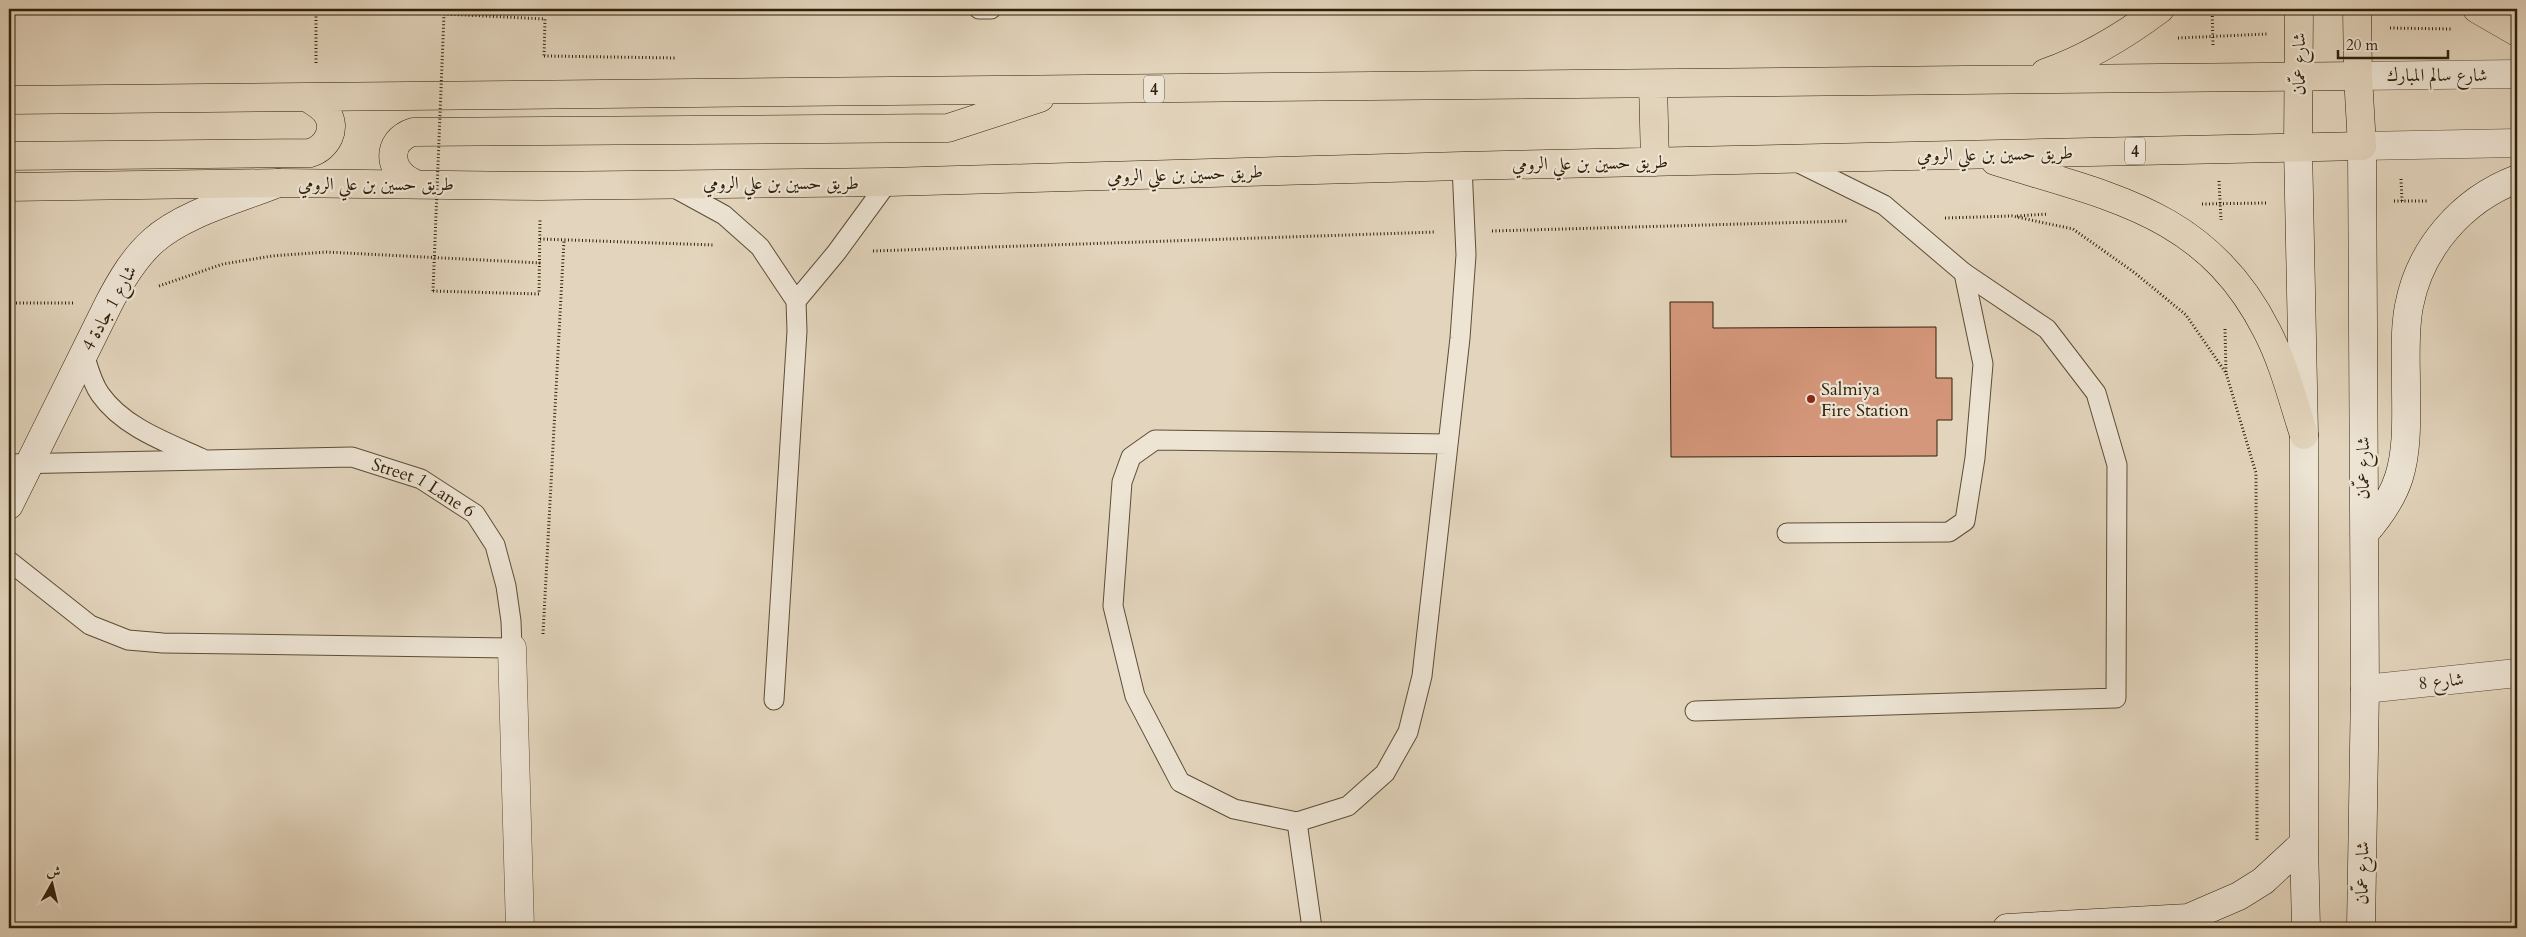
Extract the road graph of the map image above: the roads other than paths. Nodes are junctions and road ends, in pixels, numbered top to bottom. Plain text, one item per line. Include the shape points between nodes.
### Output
1 (979, 9) edge
2 (991, 9) edge
3 (2160, 9) edge
4 (2299, 9) edge
5 (2357, 9) edge
6 (2477, 9) edge
7 (2517, 32) edge
8 (2517, 74) edge
9 (2358, 76) junction
10 (2298, 77) junction
11 (2026, 80) junction
12 (1653, 84) junction
13 (1065, 90) junction
14 (307, 97) junction
15 (9, 100) edge
16 (2517, 143) edge
17 (2362, 146) junction
18 (2298, 147) junction
19 (1972, 154) junction
20 (9, 156) edge
21 (1790, 158) junction
22 (1655, 162) junction
23 (1462, 166) junction
24 (2517, 179) edge
25 (888, 182) junction
26 (280, 183) junction
27 (414, 183) junction
28 (667, 184) junction
29 (9, 187) edge
30 (1964, 273) junction
31 (796, 300) junction
32 (84, 354) junction
33 (2304, 435) junction
34 (1448, 444) junction
35 (207, 461) junction
36 (20, 464) edge
37 (9, 505) edge
38 (1787, 533) dead end
39 (2364, 534) junction
40 (9, 562) edge
41 (512, 648) junction
42 (2517, 673) edge
43 (2365, 689) junction
44 (774, 700) dead end
45 (1695, 711) dead end
46 (1297, 822) junction
47 (2304, 843) junction
48 (2199, 923) edge
49 (520, 928) edge
50 (1312, 928) edge
51 (2008, 928) edge
52 (2306, 928) edge
53 (2361, 928) edge

1 - 2 lane
3 - 11 main road via 2115,42 2076,62
4 - 10 main road, شارع عمّان
5 - 9 main road, شارع عمّان
6 - 7 main road
8 - 9 main road, شارع سالم المبارك
9 - 10 main road, 4
9 - 17 main road, شارع عمّان
10 - 11 main road, 4
10 - 18 main road, شارع عمّان
11 - 12 main road, 4
12 - 13 main road, 4
12 - 22 main road
13 - 14 main road, 4
13 - 27 main road via 948,128 412,132 398,141 392,157 400,175
14 - 15 main road, 4
14 - 20 main road via 324,110 330,123 328,139 322,147 310,153
16 - 17 main road
17 - 18 main road, طريق حسين بن علي الرومي / 4
17 - 39 main road, شارع عمّان
18 - 19 main road, طريق حسين بن علي الرومي / 4
18 - 33 main road, شارع عمّان
19 - 21 main road, طريق حسين بن علي الرومي / 4
19 - 33 main road via 2113,197 2140,208 2185,234 2224,268 2268,332
21 - 22 main road, طريق حسين بن علي الرومي / 4
21 - 30 lane via 1884,205
22 - 23 main road, طريق حسين بن علي الرومي / 4
23 - 25 main road, طريق حسين بن علي الرومي / 4
23 - 34 lane via 1466,255
24 - 39 main road via 2475,201 2451,222 2417,276 2406,331 2406,430 2401,468 2391,497
25 - 28 main road, طريق حسين بن علي الرومي / 4
25 - 31 lane via 836,253
26 - 27 main road, طريق حسين بن علي الرومي / 4
26 - 29 main road, طريق حسين بن علي الرومي / 4
26 - 32 main road, شارع 1 جادة 4 via 179,222 154,240 123,276
27 - 28 main road, طريق حسين بن علي الرومي / 4 via 540,186
28 - 31 lane via 724,215 760,247
30 - 38 lane via 1982,364 1975,458 1965,521 1949,532
30 - 45 lane via 2047,329 2096,393 2117,465 2116,698
31 - 44 lane via 797,331
32 - 35 lane via 99,393 108,404 140,429
32 - 36 main road, شارع 1 جادة 4
33 - 47 main road, شارع عمّان
34 - 46 lane via 1422,676 1408,732 1385,773 1348,806
34 - 46 lane via 1156,440 1132,457 1122,482 1113,606 1135,696 1180,782 1234,810
35 - 36 lane, Street 1 Lane 6
35 - 41 lane, Street 1 Lane 6 via 352,457 422,479 475,514 495,545 512,621
36 - 37 main road, شارع 1 جادة 4
39 - 43 main road, شارع عمّان
40 - 41 lane via 90,625 128,640
41 - 49 main road, Street 1 Lane 6
42 - 43 main road, شارع 8
43 - 53 main road, شارع عمّان
46 - 50 lane
47 - 48 main road via 2263,881
47 - 52 main road, شارع عمّان
48 - 51 main road

